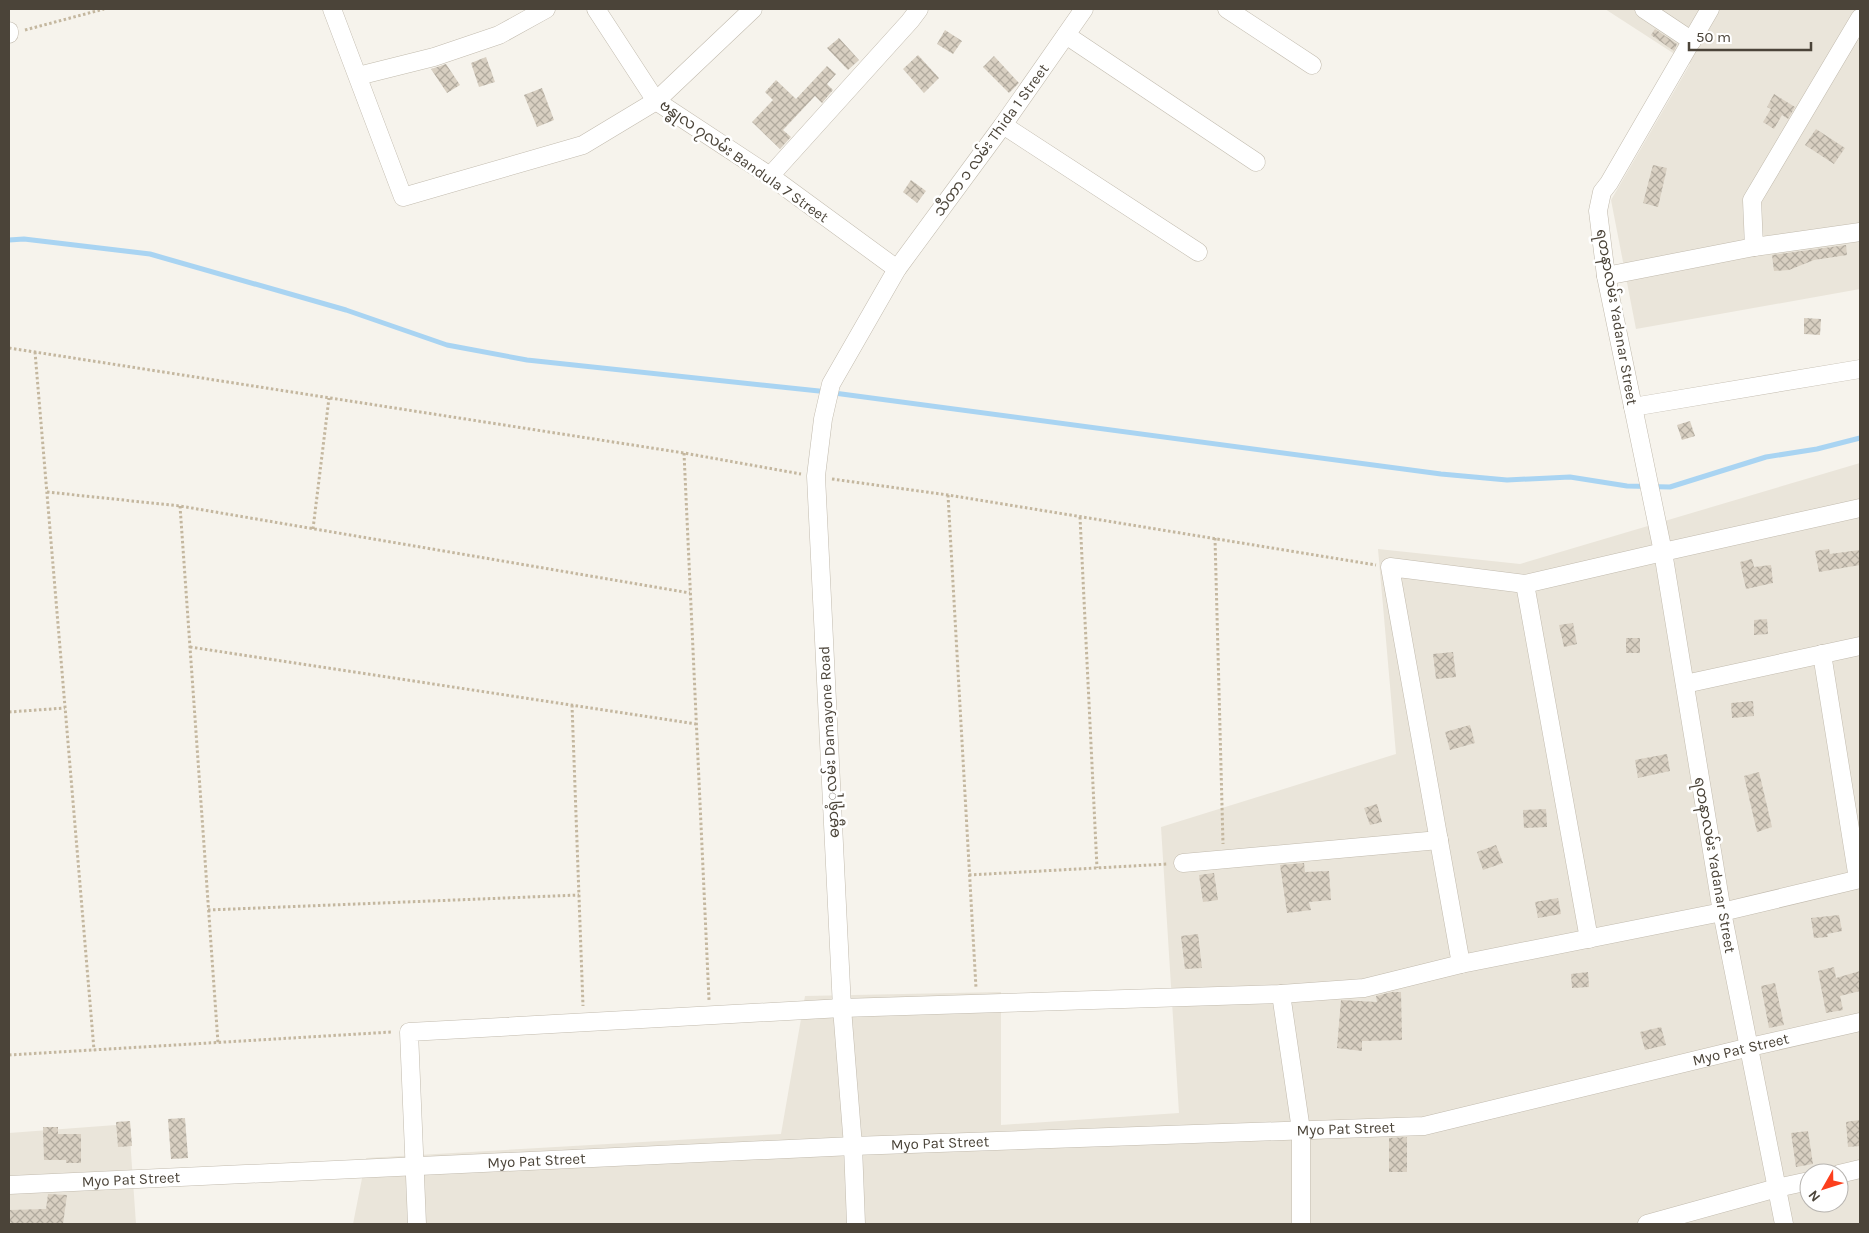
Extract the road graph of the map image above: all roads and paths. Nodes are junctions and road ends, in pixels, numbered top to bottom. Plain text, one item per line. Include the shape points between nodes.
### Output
1 (104, 9) edge
2 (332, 9) edge
3 (546, 9) edge
4 (596, 9) edge
5 (754, 9) edge
6 (920, 9) edge
7 (1084, 9) edge
8 (1227, 9) edge
9 (1644, 9) edge
10 (1710, 9) edge
11 (1860, 18) edge
12 (9, 33) edge
13 (1066, 35) junction
14 (1692, 41) junction
15 (1312, 64) dead end
16 (358, 76) junction
17 (656, 101) junction
18 (1003, 125) junction
19 (1256, 162) dead end
20 (770, 176) junction
21 (1860, 232) edge
22 (1754, 247) junction
23 (1198, 252) dead end
24 (897, 269) junction
25 (1606, 276) junction
26 (9, 348) edge
27 (35, 352) junction
28 (1860, 369) edge
29 (831, 384) joint
30 (329, 398) junction
31 (1633, 407) junction
32 (684, 453) junction
33 (816, 476) junction
34 (47, 492) junction
35 (948, 495) junction
36 (180, 506) junction
37 (1860, 508) edge
38 (1080, 516) junction
39 (313, 529) junction
40 (1215, 538) junction
41 (1663, 552) junction
42 (1390, 567) junction
43 (1525, 584) junction
44 (690, 593) junction
45 (1860, 646) edge
46 (190, 647) junction
47 (1822, 654) junction
48 (1685, 684) junction
49 (572, 705) junction
50 (65, 708) junction
51 (9, 712) edge
52 (696, 724) junction
53 (1439, 840) junction
54 (1224, 860) junction
55 (1183, 863) joint
56 (1097, 868) junction
57 (969, 875) junction
58 (1859, 879) edge
59 (579, 895) junction
60 (208, 910) junction
61 (1722, 912) junction
62 (1589, 939) junction
63 (1461, 964) junction
64 (1281, 994) junction
65 (977, 1004) junction
66 (842, 1008) junction
67 (710, 1015) junction
68 (584, 1022) junction
69 (1860, 1022) edge
70 (409, 1032) junction
71 (218, 1043) junction
72 (1750, 1047) junction
73 (94, 1050) junction
74 (9, 1056) edge
75 (1301, 1130) junction
76 (852, 1146) junction
77 (416, 1167) junction
78 (1799, 1183) edge
79 (9, 1185) edge
80 (1777, 1188) junction
81 (417, 1224) edge
82 (856, 1224) edge
83 (1301, 1224) edge
84 (1647, 1224) edge
85 (1784, 1224) edge

1 - 12 path
2 - 16 street
3 - 16 street via 499,35 434,57
4 - 17 street, ဗန္ဓုလ ၇လမ်း Bandula 7 Street
5 - 17 street
6 - 20 street
7 - 13 street, သီတာ ၁ လမ်း Thida 1 Street
8 - 15 street
9 - 14 street
10 - 14 street, ရတနာလမ်း Yadanar Street
11 - 22 street via 1752,200
13 - 18 street, သီတာ ၁ လမ်း Thida 1 Street
13 - 19 street
14 - 25 street, ရတနာလမ်း Yadanar Street via 1602,192 1598,211
16 - 17 street via 403,197 583,145
17 - 20 street, ဗန္ဓုလ ၇လမ်း Bandula 7 Street
18 - 23 street
18 - 24 street, သီတာ ၁ လမ်း Thida 1 Street
20 - 24 street, ဗန္ဓုလ ၇လမ်း Bandula 7 Street
21 - 22 street
22 - 25 street
24 - 29 street, သီတာ ၁ လမ်း Thida 1 Street
25 - 31 street, ရတနာလမ်း Yadanar Street
26 - 27 path
27 - 30 path
27 - 34 path
28 - 31 street
29 - 33 street, ဓမ္မာရုံုလမ်း Damayone Road
30 - 32 path
30 - 39 path
31 - 41 street, ရတနာလမ်း Yadanar Street
32 - 33 path
32 - 44 path
33 - 35 path
33 - 66 street, ဓမ္မာရုံုလမ်း Damayone Road
34 - 36 path
34 - 50 path
35 - 38 path
35 - 57 path
36 - 39 path
36 - 46 path
37 - 41 street
38 - 40 path
38 - 56 path
39 - 44 path
40 - 42 path
40 - 54 path
41 - 43 street
41 - 48 street, ရတနာလမ်း Yadanar Street
42 - 43 street
42 - 53 street
43 - 62 street
44 - 52 path
45 - 47 street
46 - 49 path
46 - 60 path
47 - 48 street
47 - 58 street
48 - 61 street, ရတနာလမ်း Yadanar Street
49 - 52 path
49 - 59 path
50 - 51 path
50 - 73 path
52 - 67 path
53 - 54 street
53 - 63 street
54 - 55 street
55 - 56 path
56 - 57 path
57 - 65 path
58 - 61 street
59 - 60 path
59 - 68 path
60 - 71 path
61 - 62 street
61 - 72 street, ရတနာလမ်း Yadanar Street
62 - 63 street
63 - 64 street via 1364,988
64 - 65 street
64 - 75 street
65 - 66 street
66 - 67 street
66 - 76 street, ဓမ္မာရုံုလမ်း Damayone Road
67 - 68 street
68 - 70 street
69 - 72 street, Myo Pat Street
70 - 71 path
70 - 77 street
71 - 73 path
72 - 75 street, Myo Pat Street via 1424,1126
72 - 80 street, ရတနာလမ်း Yadanar Street
73 - 74 path
75 - 76 street, Myo Pat Street
75 - 83 street
76 - 77 street, Myo Pat Street
76 - 82 street, ဓမ္မာရုံုလမ်း Damayone Road
77 - 79 street, Myo Pat Street
77 - 81 street
78 - 80 street
80 - 84 street
80 - 85 street, ရတနာလမ်း Yadanar Street

